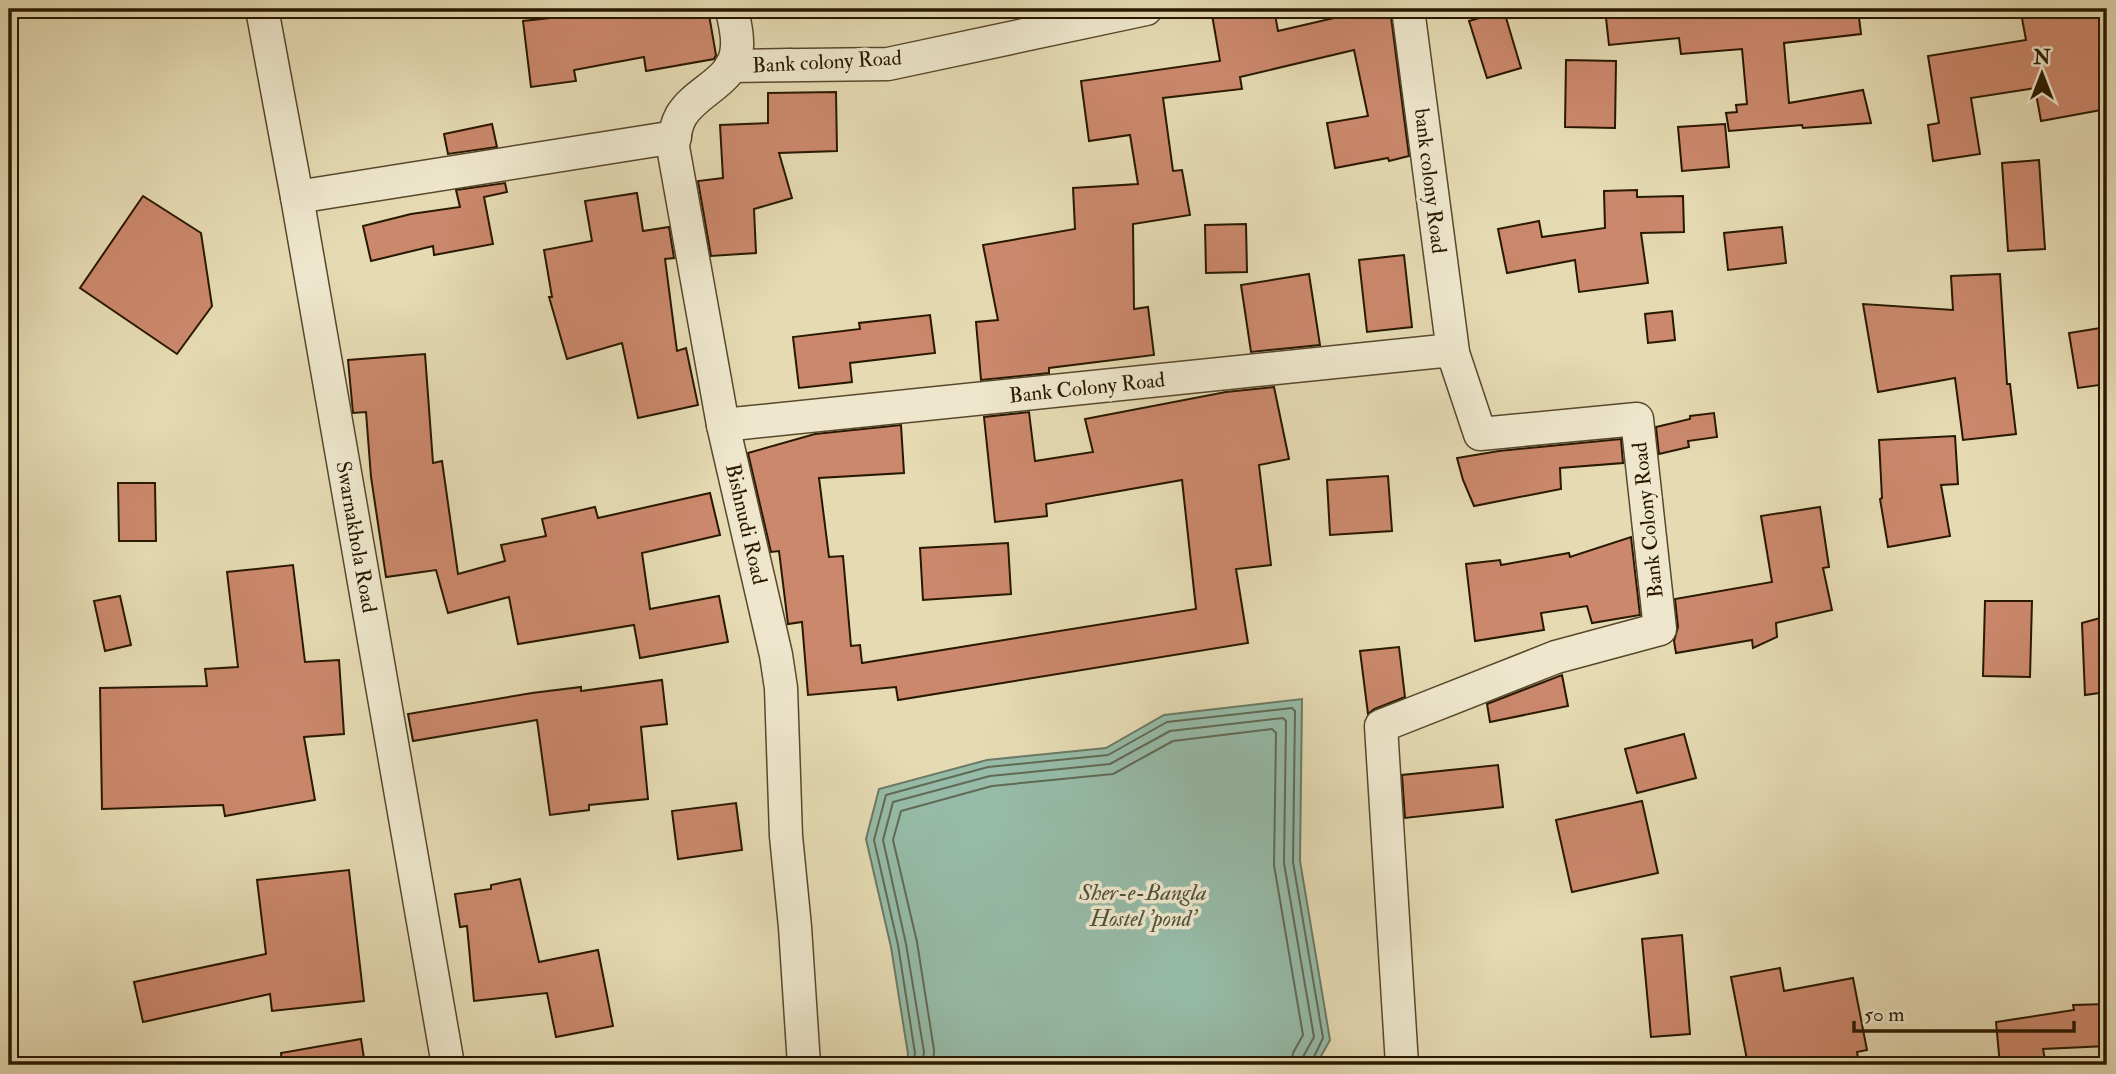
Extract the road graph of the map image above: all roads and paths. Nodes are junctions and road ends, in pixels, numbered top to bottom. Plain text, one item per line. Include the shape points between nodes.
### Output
1 (262, 9) edge
2 (732, 9) edge
3 (1146, 9) edge
4 (1408, 9) edge
5 (791, 65) dead end
6 (731, 66) junction
7 (675, 137) junction
8 (297, 197) junction
9 (1453, 352) junction
10 (723, 425) junction
11 (449, 1065) edge
12 (804, 1065) edge
13 (1402, 1065) edge

1 - 8 street, Swarnakhola Road
2 - 6 street via 738,49
3 - 6 street, Bank colony Road via 888,64
4 - 9 street, bank colony Road
5 - 6 street, Bank colony Road
6 - 7 street, Bishnudi Road via 720,81 692,102
7 - 8 street
7 - 10 street, Bishnudi Road via 675,160
8 - 11 street, Swarnakhola Road
9 - 10 street, Bank Colony Road
9 - 13 street, Bank Colony Road via 1480,434 1637,419 1660,629 1556,657 1381,726
10 - 12 street, Bishnudi Road via 779,677

